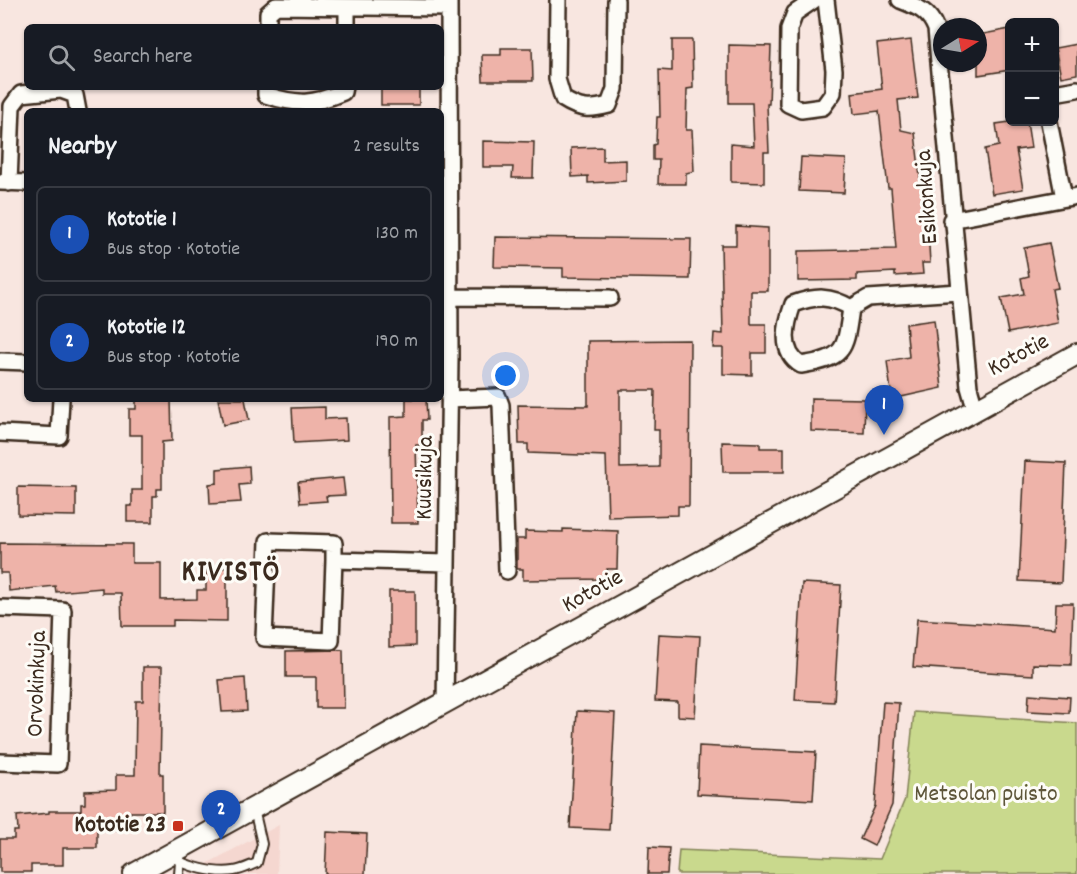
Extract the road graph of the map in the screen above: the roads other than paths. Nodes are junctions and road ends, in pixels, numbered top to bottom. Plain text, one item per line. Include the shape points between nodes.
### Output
1 (558, 0) edge
2 (616, 0) edge
3 (814, 0) edge
4 (826, 0) edge
5 (900, 0) edge
6 (449, 4) edge
7 (346, 7) junction
8 (268, 24) edge
9 (347, 24) edge
10 (1077, 89) edge
11 (61, 90) edge
12 (61, 90) edge
13 (266, 90) edge
14 (343, 90) edge
15 (1059, 92) edge
16 (77, 108) edge
17 (1050, 126) edge
18 (4, 183) edge
19 (24, 183) edge
20 (1070, 197) edge
21 (951, 220) junction
22 (959, 292) junction
23 (450, 297) junction
24 (610, 298) dead end
25 (851, 308) junction
26 (1077, 354) edge
27 (445, 359) edge
28 (0, 361) edge
29 (24, 362) edge
30 (449, 399) junction
31 (61, 402) edge
32 (975, 408) junction
33 (0, 433) edge
34 (334, 560) junction
35 (447, 563) junction
36 (507, 572) dead end
37 (0, 608) edge
38 (445, 704) junction
39 (0, 762) edge
40 (254, 809) junction
41 (175, 858) junction
42 (134, 874) edge
43 (179, 874) edge

1 - 2 street via 557,79 564,99 578,108 593,110 609,105 615,89
3 - 4 street via 795,13 789,29 788,104 801,110 823,107 834,93
5 - 21 street, Esikonkuja via 921,8 936,29
6 - 7 street
6 - 23 street, Kuusikuja
7 - 8 street via 276,6 268,13
7 - 9 street
10 - 15 street
11 - 16 street via 75,95
12 - 18 street via 29,91 21,94 12,106
13 - 14 street via 266,95 290,103 320,102
17 - 20 street
18 - 19 street
20 - 21 street
21 - 22 street, Esikonkuja
22 - 25 street via 868,298
22 - 32 street, Esikonkuja via 969,387
23 - 24 street
23 - 27 street, Kuusikuja
25 - 25 street via 822,296 793,304 787,329 791,359 801,365 835,356 846,344
26 - 32 street, Kototie
27 - 30 street, Kuusikuja
28 - 29 street
30 - 35 street, Kuusikuja
30 - 36 street via 498,397 501,405
31 - 33 street via 59,436
32 - 38 street, Kototie
34 - 34 street via 331,640 264,638 268,541 334,543
34 - 35 street
35 - 38 street, Kuusikuja
37 - 39 street, Orvokinkuja via 63,610 58,764
38 - 40 street, Kototie
40 - 41 street, Kototie
40 - 41 lane via 262,844 257,863 232,872 206,869
41 - 42 street, Kototie
41 - 43 lane

